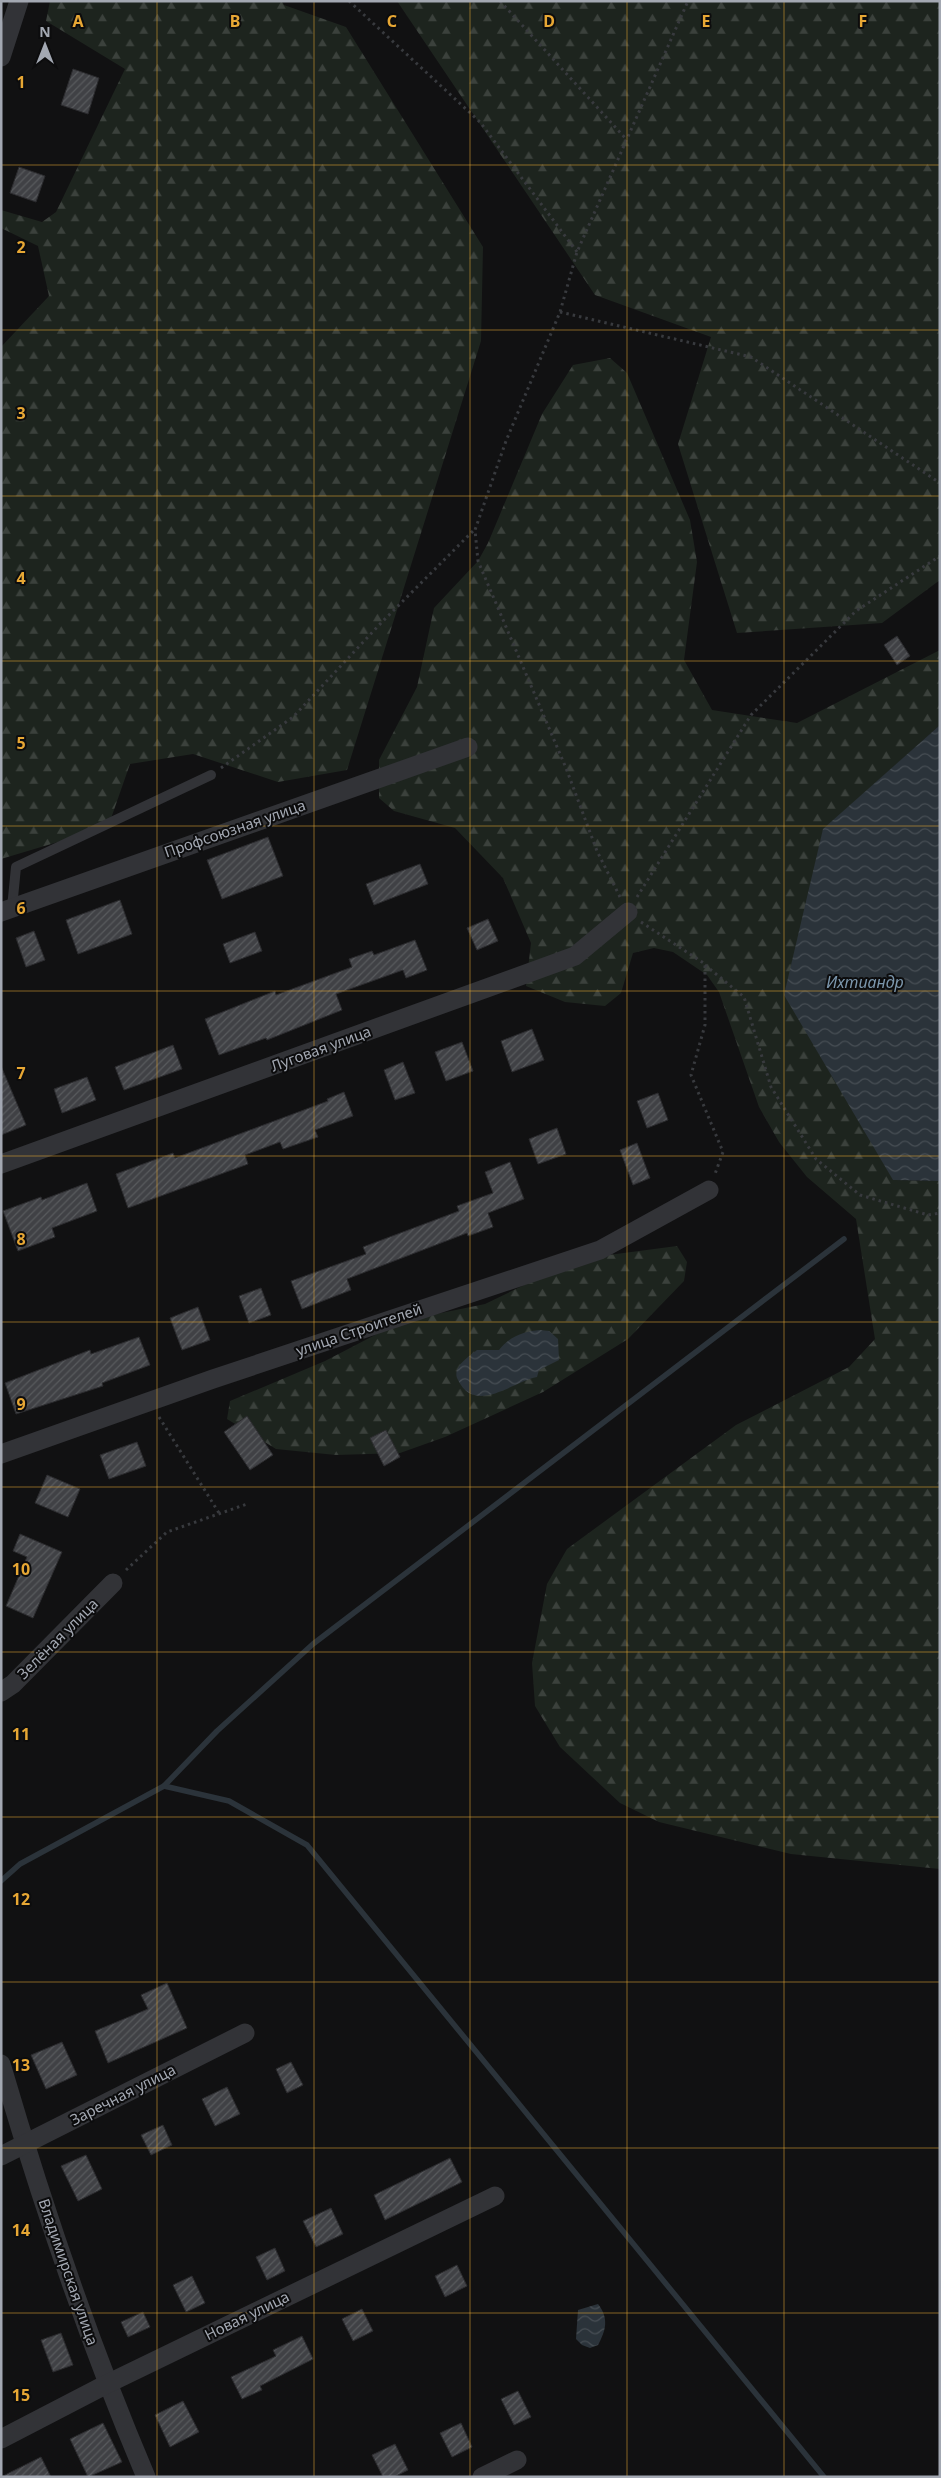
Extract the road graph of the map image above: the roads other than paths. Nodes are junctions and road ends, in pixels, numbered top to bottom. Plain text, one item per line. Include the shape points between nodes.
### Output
1 (19, 1) edge
2 (1, 57) edge
3 (468, 747) dead end
4 (211, 774) road end
5 (7, 910) edge
6 (628, 912) road end
7 (1, 1164) edge
8 (710, 1190) road end
9 (1, 1454) edge
10 (113, 1583) road end
11 (1, 1692) edge
12 (245, 2033) dead end
13 (1, 2064) edge
14 (24, 2145) junction
15 (1, 2156) edge
16 (495, 2196) dead end
17 (107, 2384) junction
18 (1, 2439) edge
19 (517, 2460) dead end
20 (146, 2477) edge
21 (482, 2477) edge

1 - 2 street
3 - 5 street, Профсоюзная улица
4 - 5 lane via 16,866
6 - 7 street, Луговая улица via 575,956
8 - 9 street, улица Строителей via 600,1250
10 - 11 street, Зелёная улица via 13,1684
12 - 14 street, Заречная улица
13 - 14 street, Владимирская улица
14 - 15 street, Заречная улица
14 - 17 street, Владимирская улица
16 - 17 street, Новая улица
17 - 18 street, Новая улица
17 - 20 street, Владимирская улица
19 - 21 street

